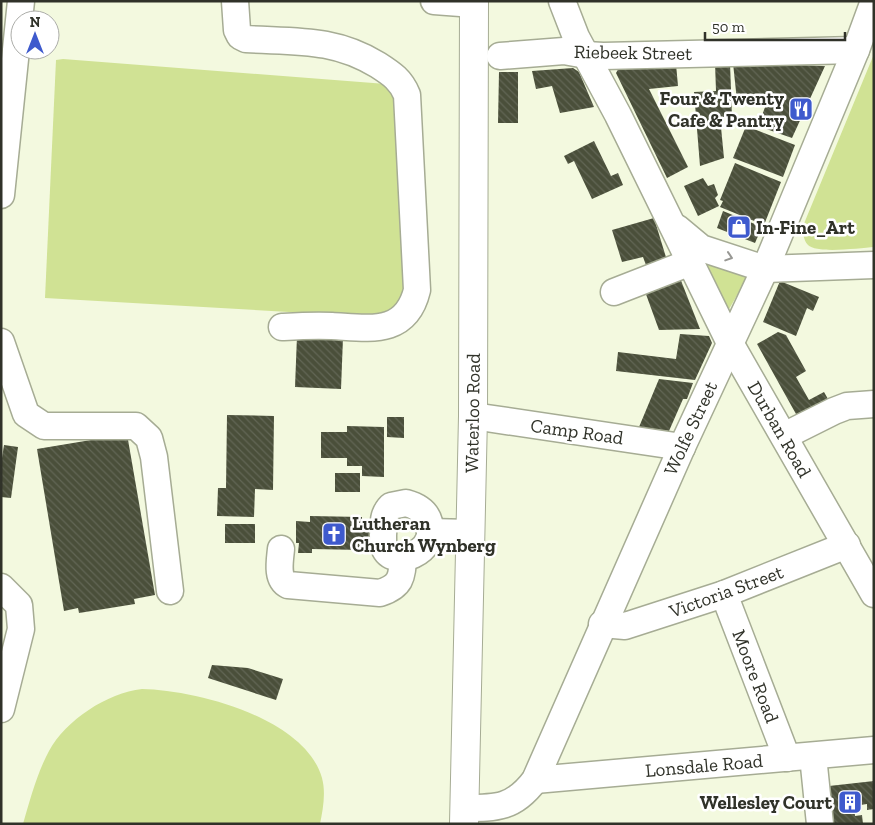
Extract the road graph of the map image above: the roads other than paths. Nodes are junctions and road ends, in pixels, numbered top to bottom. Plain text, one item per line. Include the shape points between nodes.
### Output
1 (21, 1) edge
2 (235, 1) edge
3 (434, 1) edge
4 (562, 1) edge
5 (874, 1) edge
6 (474, 2) edge
7 (856, 50) junction
8 (586, 55) junction
9 (500, 56) dead end
10 (1, 196) edge
11 (696, 255) junction
12 (874, 265) edge
13 (765, 269) junction
14 (614, 292) dead end
15 (282, 327) dead end
16 (1, 342) edge
17 (730, 343) junction
18 (874, 404) edge
19 (473, 416) junction
20 (784, 436) junction
21 (682, 447) junction
22 (430, 532) junction
23 (470, 533) junction
24 (847, 545) junction
25 (281, 549) dead end
26 (403, 557) junction
27 (1, 587) edge
28 (170, 591) dead end
29 (724, 594) junction
30 (874, 594) edge
31 (602, 624) junction
32 (1, 709) edge
33 (874, 750) edge
34 (813, 756) junction
35 (787, 758) junction
36 (535, 780) junction
37 (464, 816) edge
38 (820, 824) edge

1 - 10 street
2 - 15 street via 240,36 321,43 342,48 393,74 407,95 417,290 411,307 399,320 379,328
3 - 6 street
4 - 8 street, Durban Road
5 - 7 street, Wolfe Street
6 - 19 main road, Waterloo Road
7 - 8 street, Riebeek Street
7 - 13 street, Wolfe Street
8 - 9 street, Riebeek Street via 564,51
8 - 11 street, Durban Road via 673,224
11 -> 13 street, Durban Road
11 - 14 street
11 - 17 street, Durban Road
12 - 13 street
13 - 17 street, Wolfe Street
16 - 28 street via 26,414 44,426 136,426 149,438
17 - 20 street, Durban Road
17 - 21 street, Wolfe Street
18 - 20 street via 847,406
19 - 21 street, Camp Road
19 - 23 main road, Waterloo Road
20 - 24 street, Durban Road
21 - 31 street, Wolfe Street
22 - 23 street
22 - 26 street via 429,540 419,553
22 - 26 street via 430,524 422,510 406,503 390,506 384,516 383,546 389,553
23 - 37 main road, Waterloo Road
24 - 29 street, Victoria Street
24 - 30 street, Durban Road
25 - 26 street via 280,576 288,585 380,593 399,581
27 - 32 street via 19,605 21,629
29 - 31 street, Victoria Street via 625,626
29 - 35 street, Moore Road
31 - 36 street, Wolfe Street
33 - 34 street, Lonsdale Road
34 - 35 street, Lonsdale Road
34 - 38 street
35 - 36 street, Lonsdale Road
36 - 37 street, Wolfe Street via 512,803

